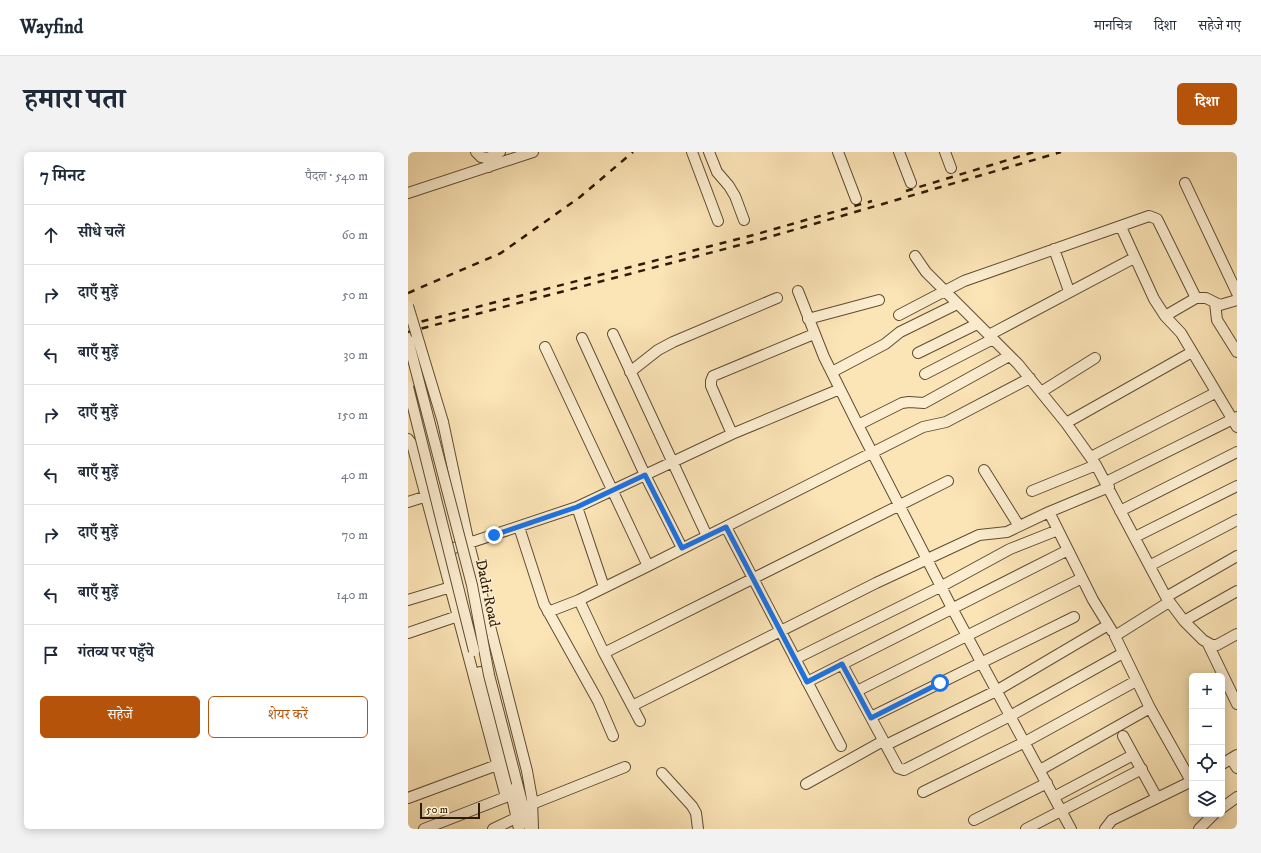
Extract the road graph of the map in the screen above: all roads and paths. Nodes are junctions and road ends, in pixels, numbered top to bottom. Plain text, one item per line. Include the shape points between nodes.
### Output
1 (476, 152) edge
2 (500, 152) edge
3 (533, 152) edge
4 (692, 152) edge
5 (710, 152) edge
6 (838, 152) edge
7 (899, 152) edge
8 (945, 152) edge
9 (488, 162) junction
10 (951, 168) dead end
11 (911, 183) dead end
12 (1185, 183) dead end
13 (408, 192) edge
14 (856, 199) dead end
15 (744, 220) dead end
16 (718, 221) dead end
17 (1121, 227) junction
18 (1054, 249) junction
19 (915, 256) dead end
20 (1134, 258) junction
21 (798, 291) dead end
22 (1069, 291) junction
23 (946, 292) junction
24 (1237, 293) edge
25 (777, 298) dead end
26 (1196, 298) junction
27 (879, 300) dead end
28 (1237, 300) edge
29 (1215, 303) junction
30 (957, 304) junction
31 (408, 306) edge
32 (899, 315) dead end
33 (1166, 316) junction
34 (808, 319) junction
35 (977, 324) junction
36 (613, 334) dead end
37 (814, 334) junction
38 (991, 337) junction
39 (582, 338) dead end
40 (408, 340) edge
41 (545, 347) dead end
42 (1192, 352) junction
43 (1237, 352) edge
44 (918, 353) dead end
45 (1010, 356) junction
46 (1095, 358) dead end
47 (630, 372) junction
48 (832, 372) junction
49 (925, 374) dead end
50 (1030, 378) junction
51 (408, 387) edge
52 (840, 389) junction
53 (1041, 392) junction
54 (1215, 393) junction
55 (1235, 421) edge
56 (1066, 423) junction
57 (858, 425) junction
58 (732, 434) junction
59 (409, 440) edge
60 (1237, 452) edge
61 (872, 453) junction
62 (1093, 461) junction
63 (673, 463) junction
64 (984, 470) dead end
65 (645, 475) junction
66 (948, 481) dead end
67 (1107, 485) junction
68 (1237, 486) edge
69 (613, 491) junction
70 (1032, 491) dead end
71 (426, 496) junction
72 (408, 502) edge
73 (900, 505) junction
74 (577, 507) junction
75 (1120, 511) junction
76 (1049, 512) junction
77 (1237, 520) edge
78 (1019, 526) junction
79 (519, 527) junction
80 (726, 527) junction
81 (1058, 530) junction
82 (707, 536) junction
83 (1135, 537) junction
84 (469, 544) junction
85 (682, 548) junction
86 (1068, 550) junction
87 (442, 552) junction
88 (1237, 556) edge
89 (927, 559) junction
90 (1151, 565) junction
91 (648, 566) junction
92 (1082, 578) junction
93 (752, 579) junction
94 (942, 586) junction
95 (451, 587) junction
96 (604, 587) junction
97 (1237, 591) edge
98 (408, 600) edge
99 (579, 600) junction
100 (1168, 600) junction
101 (953, 610) junction
102 (548, 612) junction
103 (458, 616) junction
104 (1074, 617) dead end
105 (1184, 621) junction
106 (1108, 626) junction
107 (780, 632) junction
108 (408, 633) edge
109 (1237, 634) edge
110 (1114, 636) junction
111 (967, 637) junction
112 (1208, 644) junction
113 (604, 653) junction
114 (1123, 653) junction
115 (795, 659) junction
116 (981, 662) junction
117 (842, 664) junction
118 (1136, 680) junction
119 (807, 682) junction
120 (857, 691) junction
121 (996, 691) junction
122 (1237, 704) edge
123 (632, 706) junction
124 (1150, 708) junction
125 (1010, 716) junction
126 (871, 718) junction
127 (640, 721) dead end
128 (613, 736) dead end
129 (1123, 736) dead end
130 (1025, 742) junction
131 (885, 743) junction
132 (841, 746) dead end
133 (1133, 755) junction
134 (1230, 759) edge
135 (497, 765) junction
136 (625, 767) dead end
137 (1237, 768) edge
138 (1142, 769) junction
139 (1040, 770) junction
140 (662, 773) dead end
141 (1189, 777) edge
142 (1189, 782) edge
143 (1047, 783) junction
144 (806, 784) dead end
145 (923, 792) dead end
146 (509, 796) junction
147 (1054, 797) junction
148 (1237, 797) edge
149 (408, 798) edge
150 (1157, 798) junction
151 (532, 804) junction
152 (1225, 806) edge
153 (1061, 810) junction
154 (1211, 817) edge
155 (516, 818) junction
156 (974, 820) dead end
157 (424, 829) edge
158 (493, 829) edge
159 (519, 829) edge
160 (529, 829) edge
161 (533, 829) edge
162 (698, 829) edge
163 (1026, 829) edge
164 (1071, 829) edge
165 (1105, 829) edge
166 (1199, 829) edge

1 - 9 street
2 - 9 street
3 - 9 street
4 - 16 street
5 - 15 street via 717,172 735,196
6 - 14 street
7 - 11 street
8 - 10 street
9 - 13 street
12 - 24 street
17 - 18 street
17 - 20 street
17 - 26 street via 1149,216 1156,220
18 - 22 street
18 - 23 street via 964,281
19 - 23 street via 926,272
20 - 22 street
20 - 33 street via 1154,299
21 - 34 street
22 - 38 street
23 - 30 street
23 - 32 street
25 - 47 street via 673,342 658,350
26 - 29 street via 1206,298
26 - 33 street
27 - 34 street
28 - 29 street
29 - 43 street via 1217,320
30 - 35 street
30 - 48 street via 900,332 885,344
31 - 84 street, bridge via 443,422
33 - 42 street via 1181,333
34 - 37 street
35 - 38 street
35 - 44 street
36 - 47 street
37 - 48 street
37 - 58 street via 713,376 711,386
38 - 45 street
38 - 49 street
39 - 65 street
40 - 160 street, Dadri Road, bridge via 472,585 489,675
41 - 69 street
42 - 54 street
42 - 56 street
45 - 50 street
45 - 57 street via 924,403 902,404
46 - 53 street
47 - 63 street
48 - 52 street
50 - 53 street
50 - 61 street via 946,422 923,427
51 - 146 street, Dadri Road, bridge via 509,783
52 - 57 street
52 - 58 street
53 - 56 street
54 - 55 street
54 - 62 street
55 - 67 street
56 - 62 street
57 - 61 street
58 - 63 street
59 - 71 street
60 - 75 street
61 - 73 street
61 - 80 street
62 - 67 street
62 - 70 street
63 - 65 street
63 - 82 street
64 - 78 street
65 - 69 street
65 - 85 street
66 - 73 street
67 - 75 street
67 - 76 street
68 - 83 street
69 - 74 street
69 - 91 street
71 - 72 street
71 - 87 street
73 - 89 street
73 - 93 street
74 - 79 street
74 - 96 street
75 - 83 street
76 - 78 street
76 - 81 street
77 - 90 street
78 - 89 street via 1001,534 979,535
79 - 84 street
79 - 102 street
80 - 82 street
80 - 93 street
81 - 86 street
81 - 94 street via 1010,549
82 - 85 street
83 - 90 street
84 - 87 street
84 - 151 street via 527,771
85 - 91 street
86 - 92 street
86 - 101 street
87 - 95 street
88 - 100 street
89 - 94 street
89 - 107 street
90 - 100 street
91 - 96 street
92 - 106 street
92 - 111 street
93 - 107 street
93 - 113 street
94 - 101 street
94 - 115 street
95 - 98 street
95 - 103 street
96 - 99 street
97 - 105 street
99 - 102 street
99 - 113 street
100 - 105 street
100 - 110 street
101 - 111 street
101 - 117 street
102 - 128 street via 593,690
103 - 108 street
103 - 135 street
104 - 116 street
105 - 112 street
106 - 110 street
106 - 121 street
107 - 115 street
107 - 123 street
109 - 112 street via 1217,645
110 - 114 street
111 - 116 street
111 - 120 street
112 - 122 street
113 - 123 street
114 - 118 street
114 - 125 street
115 - 119 street
116 - 121 street
116 - 126 street
117 - 119 street
117 - 120 street
118 - 124 street
118 - 130 street
119 - 132 street
120 - 126 street
121 - 125 street
121 - 131 street
123 - 127 street
124 - 139 street
124 - 141 street
125 - 130 street
125 - 131 street via 904,770 898,768
126 - 131 street
129 - 133 street
130 - 139 street
130 - 145 street
131 - 144 street
133 - 138 street
133 - 147 street
134 - 137 street
135 - 146 street
135 - 149 street
136 - 151 street
138 - 150 street
138 - 153 street
139 - 143 street
140 - 162 street via 692,806 696,813
142 - 150 street
143 - 147 street
143 - 156 street
146 - 155 street, Dadri Road
146 - 157 street
147 - 153 street
148 - 152 street
150 - 165 street via 1112,820
151 - 161 street
153 - 163 street
153 - 164 street
154 - 166 street
155 - 158 street
155 - 159 street, Dadri Road

